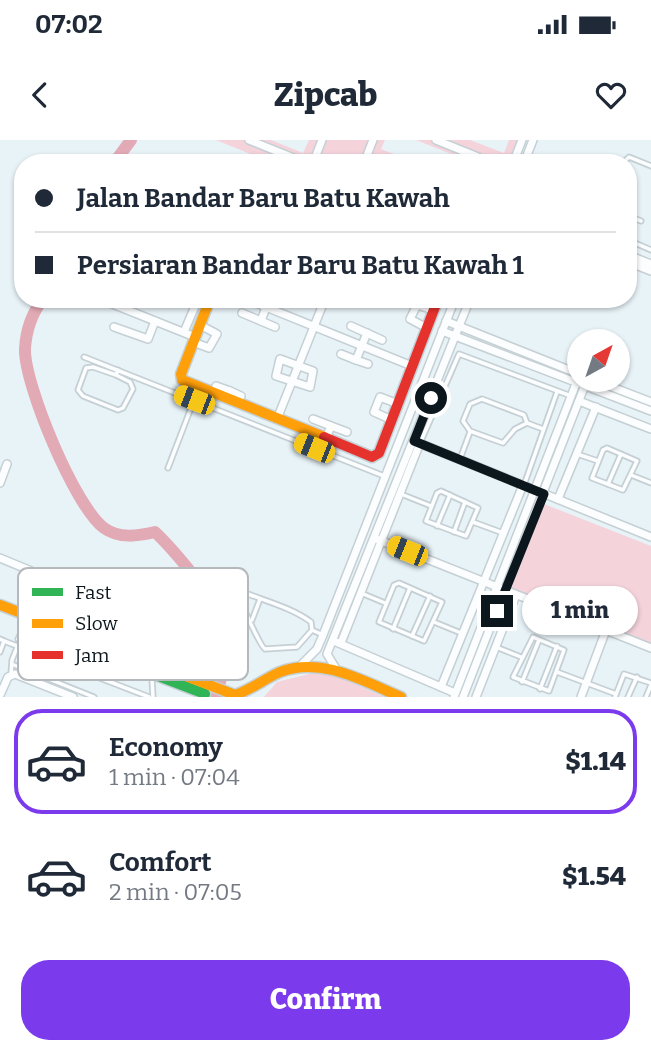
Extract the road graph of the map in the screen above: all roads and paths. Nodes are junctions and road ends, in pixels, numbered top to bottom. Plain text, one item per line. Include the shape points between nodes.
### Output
1 (249, 140) edge
2 (436, 140) edge
3 (284, 154) edge
4 (471, 154) edge
5 (637, 219) edge
6 (640, 220) dead end
7 (128, 308) edge
8 (194, 308) edge
9 (207, 308) edge
10 (266, 308) edge
11 (278, 308) edge
12 (321, 308) edge
13 (416, 308) edge
14 (427, 308) edge
15 (451, 308) edge
16 (467, 308) edge
17 (433, 310) joint
18 (242, 313) dead end
19 (155, 321) junction
20 (261, 321) junction
21 (446, 321) junction
22 (200, 325) junction
23 (351, 326) dead end
24 (460, 326) junction
25 (114, 327) dead end
26 (275, 327) dead end
27 (314, 327) junction
28 (427, 328) junction
29 (442, 331) junction
30 (184, 332) junction
31 (367, 333) junction
32 (456, 335) junction
33 (194, 340) junction
34 (382, 340) dead end
35 (361, 346) junction
36 (341, 354) dead end
37 (84, 357) dead end
38 (356, 360) junction
39 (368, 364) dead end
40 (299, 365) junction
41 (429, 365) junction
42 (415, 369) junction
43 (118, 370) junction
44 (567, 373) edge
45 (567, 374) edge
46 (116, 375) junction
47 (292, 383) junction
48 (216, 386) dead end
49 (557, 392) junction
50 (573, 392) edge
51 (582, 392) edge
52 (607, 392) edge
53 (625, 392) edge
54 (228, 395) junction
55 (241, 396) dead end
56 (571, 396) junction
57 (194, 400) junction
58 (579, 401) junction
59 (651, 402) edge
60 (398, 404) junction
61 (596, 407) junction
62 (651, 411) edge
63 (277, 419) junction
64 (313, 419) dead end
65 (392, 420) junction
66 (527, 423) junction
67 (331, 426) junction
68 (543, 429) junction
69 (651, 429) edge
70 (470, 431) junction
71 (347, 432) dead end
72 (326, 438) junction
73 (417, 442) junction
74 (621, 453) junction
75 (577, 454) junction
76 (460, 459) junction
77 (598, 461) junction
78 (4, 462) edge
79 (168, 468) dead end
80 (631, 475) junction
81 (386, 477) junction
82 (397, 481) junction
83 (0, 483) edge
84 (651, 483) edge
85 (608, 484) junction
86 (523, 485) junction
87 (533, 489) junction
88 (400, 494) junction
89 (544, 494) junction
90 (450, 495) junction
91 (558, 499) junction
92 (466, 501) junction
93 (431, 506) junction
94 (473, 522) junction
95 (437, 526) junction
96 (651, 526) edge
97 (454, 532) junction
98 (502, 533) junction
99 (649, 537) edge
100 (378, 540) junction
101 (0, 558) edge
102 (24, 568) edge
103 (483, 581) junction
104 (496, 587) junction
105 (410, 588) junction
106 (505, 590) junction
107 (362, 593) junction
108 (248, 594) edge
109 (516, 595) junction
110 (430, 596) junction
111 (261, 599) junction
112 (386, 603) junction
113 (0, 605) edge
114 (18, 613) edge
115 (0, 614) edge
116 (248, 615) edge
117 (252, 620) junction
118 (18, 621) edge
119 (434, 622) junction
120 (393, 629) junction
121 (312, 630) junction
122 (606, 630) junction
123 (463, 633) junction
124 (323, 635) junction
125 (412, 636) junction
126 (2, 640) edge
127 (539, 640) junction
128 (337, 642) junction
129 (557, 646) junction
130 (496, 647) junction
131 (651, 648) edge
132 (18, 650) edge
133 (0, 652) edge
134 (521, 657) junction
135 (14, 665) junction
136 (18, 667) edge
137 (299, 667) junction
138 (557, 672) junction
139 (342, 673) junction
140 (11, 674) junction
141 (18, 677) edge
142 (637, 677) junction
143 (27, 680) edge
144 (52, 680) edge
145 (107, 680) edge
146 (153, 680) edge
147 (171, 680) edge
148 (178, 680) edge
149 (522, 682) junction
150 (586, 683) junction
151 (263, 684) junction
152 (651, 684) edge
153 (441, 687) junction
154 (540, 689) junction
155 (209, 693) edge
156 (0, 695) edge
157 (460, 696) edge
158 (615, 696) edge
159 (73, 697) edge
160 (94, 697) edge
161 (151, 697) edge
162 (259, 697) edge
163 (401, 697) edge
164 (477, 697) edge
165 (580, 697) edge
166 (628, 697) edge
167 (646, 697) edge

1 - 3 street
2 - 4 street
5 - 6 lane
7 - 19 street
8 - 30 street
9 - 22 main road
10 - 20 street
11 - 27 street
12 - 27 street
13 - 28 street via 410,319
14 - 17 street
15 - 21 street
16 - 24 street
17 - 28 main road
18 - 20 street
19 - 25 street via 148,339
19 - 30 street
20 - 26 street
21 - 24 street
21 - 29 street
22 - 33 main road
22 - 33 street via 217,334 209,348
23 - 31 street
24 - 32 street
24 - 44 street
27 - 35 street
27 - 40 street
28 - 42 main road
29 - 32 street
29 - 41 street
30 - 33 street
31 - 34 street
31 - 35 street
32 - 45 street
32 - 73 street
33 - 54 main road via 180,378
35 - 38 street
35 - 42 street
36 - 38 street
37 - 43 lane
38 - 39 street
40 - 47 street
40 - 47 street via 315,374 308,388
40 - 47 street via 279,360 274,375
41 - 42 street
41 - 42 street
42 - 60 main road
42 - 81 street
43 - 46 lane
43 - 57 lane
46 - 46 lane via 134,389 118,410 78,390 86,368
47 - 63 street
48 - 54 street
49 - 56 lane
49 - 68 lane
49 - 73 lane via 459,354
50 - 56 street
51 - 58 street
52 - 62 street
53 - 59 street
54 - 55 street
54 - 63 main road
56 - 87 street
57 - 79 lane
57 - 81 lane
58 - 61 street
58 - 89 street
60 - 65 main road
60 - 65 street via 381,397 376,405 374,414
61 - 69 street
61 - 75 street
63 - 72 main road
64 - 67 street
65 - 72 main road via 379,453 372,457
66 - 68 lane
66 - 70 lane via 503,443
66 - 70 lane via 524,415 475,400 463,421
67 - 71 street
67 - 72 street
68 - 86 lane
70 - 76 lane
73 - 76 street
73 - 82 street
73 - 88 street
74 - 77 lane via 605,448
74 - 80 lane via 637,461
74 - 85 lane
75 - 77 lane
75 - 91 street
76 - 86 street
77 - 85 lane via 592,478
78 - 83 street
80 - 84 lane
80 - 85 lane via 623,490
81 - 82 street
81 - 124 street
82 - 100 street
86 - 87 street
86 - 98 street
87 - 89 street
87 - 104 street
88 - 93 lane
88 - 100 street
89 - 91 street
89 - 106 street
90 - 92 lane
90 - 93 lane via 438,492
90 - 95 lane
91 - 99 street
92 - 94 lane via 478,508
92 - 97 lane
93 - 95 lane via 425,519
94 - 97 lane via 466,536
94 - 98 lane
95 - 97 lane
96 - 99 street
98 - 103 street
100 - 103 street
100 - 107 street
100 - 128 street
101 - 102 street
103 - 104 street
103 - 123 street
104 - 106 street
104 - 157 street
105 - 110 lane
105 - 112 lane via 396,583
105 - 120 lane
106 - 109 street
106 - 157 street
107 - 112 lane
107 - 128 street
108 - 111 lane
109 - 122 street
109 - 130 street
110 - 119 lane via 442,604
110 - 125 lane
111 - 117 lane
111 - 121 lane via 305,618
112 - 120 lane via 379,622
113 - 114 main road
115 - 118 main road
116 - 117 lane
117 - 121 lane via 265,649 297,647
119 - 123 lane
119 - 125 lane via 426,640
120 - 125 lane
121 - 124 lane
122 - 131 street
122 - 150 street
123 - 153 street
124 - 128 street
124 - 137 street via 317,649
126 - 133 lane
127 - 129 lane
127 - 134 lane via 529,640
127 - 149 lane
128 - 139 street via 327,654
128 - 153 street
129 - 138 lane via 565,652
129 - 154 lane
130 - 134 lane
130 - 164 street
132 - 135 lane
134 - 149 lane via 513,677
135 - 136 lane
135 - 140 lane
137 - 139 main road via 323,666
137 - 151 main road
138 - 150 lane
138 - 154 lane via 549,691
139 - 163 main road
140 - 141 street
140 - 156 street
142 - 152 lane
142 - 158 lane via 624,674
142 - 166 lane
143 - 159 street
144 - 160 lane
145 - 161 lane
146 - 161 lane
147 - 155 main road
148 - 155 main road
149 - 154 lane
150 - 158 lane
150 - 165 street
151 - 155 main road via 236,695
151 - 162 main road
152 - 167 lane
153 - 157 street

